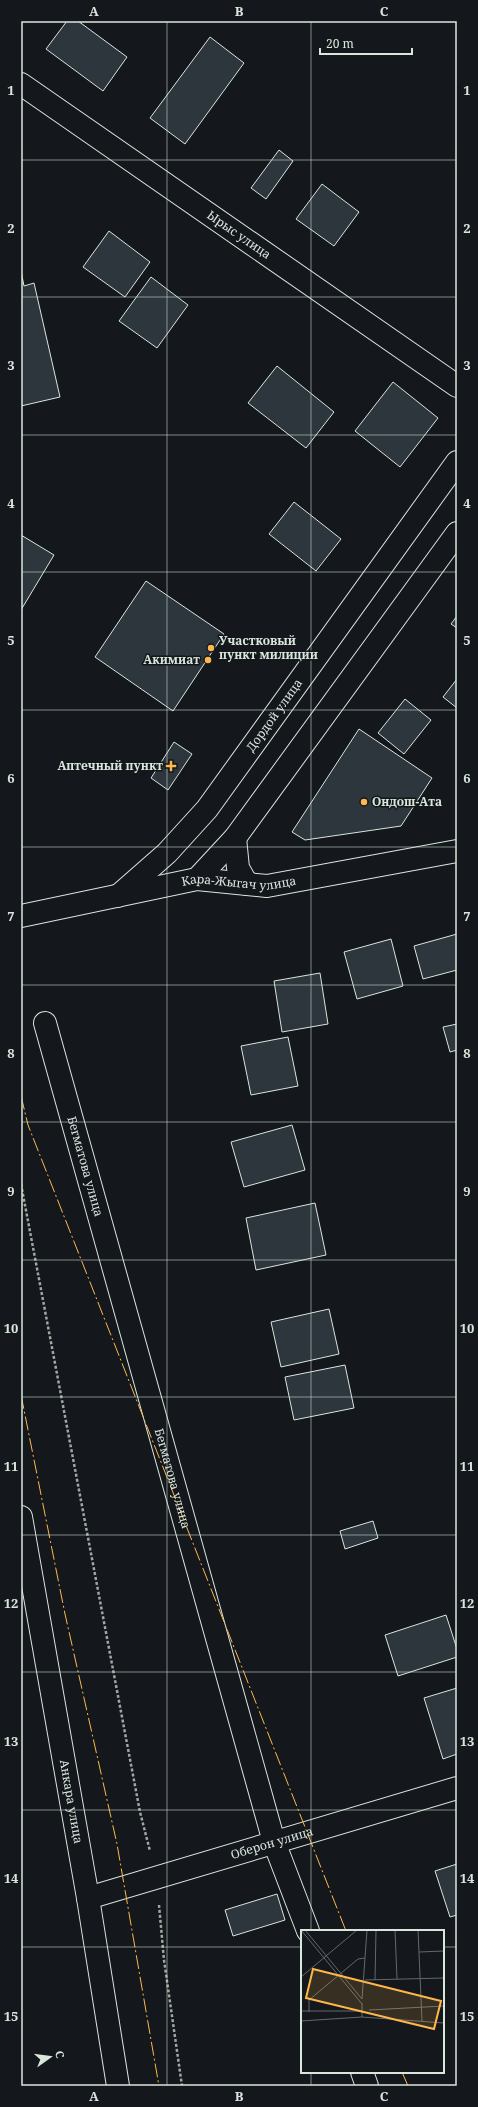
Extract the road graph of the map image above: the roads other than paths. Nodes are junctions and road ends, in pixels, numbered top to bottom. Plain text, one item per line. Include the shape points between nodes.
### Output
1 (21, 84) edge
2 (457, 386) edge
3 (457, 462) edge
4 (457, 533) edge
5 (235, 838) junction
6 (457, 851) edge
7 (197, 879) junction
8 (247, 884) junction
9 (118, 896) junction
10 (21, 916) edge
11 (45, 1023) dead end
12 (21, 1517) edge
13 (457, 1788) edge
14 (274, 1842) junction
15 (88, 1898) junction
16 (308, 1930) edge
17 (362, 2073) edge
18 (118, 2086) edge
19 (367, 2086) edge

1 - 2 street, Ырыс улица
3 - 9 street, Дордой улица via 207,809 167,853
4 - 5 street
5 - 7 street
5 - 8 street via 238,868
6 - 8 street, Кара-Жыгач улица via 267,886
7 - 8 street, Кара-Жыгач улица
7 - 9 street, Кара-Жыгач улица
9 - 10 street, Кара-Жыгач улица
11 - 14 street, Бегматова улица
12 - 15 street, Анкара улица
13 - 14 street, Оберон улица
14 - 15 street, Оберон улица
14 - 16 street, Бегматова улица
15 - 18 street, Анкара улица
17 - 19 street

